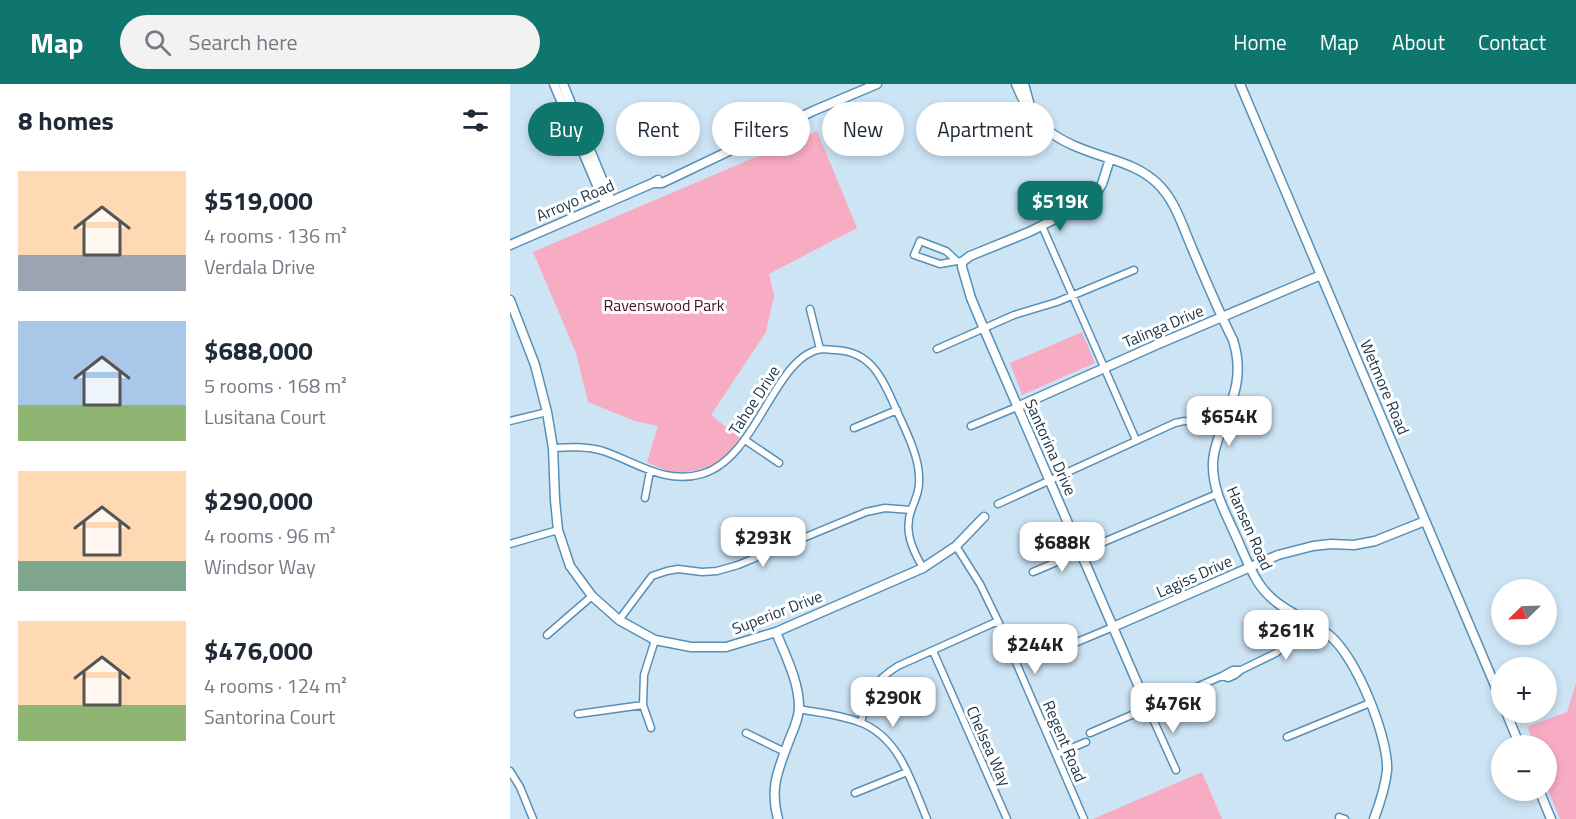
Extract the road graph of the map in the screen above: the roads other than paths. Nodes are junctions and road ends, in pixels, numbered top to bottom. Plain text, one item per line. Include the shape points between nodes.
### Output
1 (554, 84) edge
2 (563, 84) edge
3 (877, 84) edge
4 (1016, 84) edge
5 (1024, 84) edge
6 (1240, 84) edge
7 (1026, 102) edge
8 (1029, 102) edge
9 (1054, 135) edge
10 (1110, 159) junction
11 (609, 202) junction
12 (1042, 226) junction
13 (510, 245) edge
14 (959, 262) junction
15 (1134, 270) dead end
16 (1321, 275) junction
17 (1072, 295) junction
18 (510, 300) edge
19 (810, 309) dead end
20 (512, 310) edge
21 (1222, 317) junction
22 (984, 329) junction
23 (820, 349) junction
24 (937, 349) dead end
25 (1104, 368) junction
26 (1017, 407) junction
27 (897, 410) junction
28 (547, 412) junction
29 (510, 422) edge
30 (971, 426) dead end
31 (854, 428) dead end
32 (1222, 429) junction
33 (745, 440) junction
34 (1136, 440) junction
35 (553, 448) junction
36 (779, 463) dead end
37 (650, 471) junction
38 (1049, 481) junction
39 (1217, 494) junction
40 (645, 498) dead end
41 (998, 504) dead end
42 (911, 510) junction
43 (984, 517) dead end
44 (1425, 521) junction
45 (558, 530) junction
46 (510, 544) edge
47 (956, 546) junction
48 (1082, 552) junction
49 (1250, 567) junction
50 (923, 568) junction
51 (1033, 572) dead end
52 (592, 596) junction
53 (619, 620) junction
54 (1304, 620) junction
55 (998, 621) junction
56 (1113, 627) junction
57 (776, 632) junction
58 (547, 635) dead end
59 (655, 640) junction
60 (1070, 645) dead end
61 (933, 651) junction
62 (1491, 676) edge
63 (1370, 703) junction
64 (643, 705) junction
65 (1148, 708) junction
66 (799, 709) junction
67 (578, 714) dead end
68 (861, 722) junction
69 (651, 728) dead end
70 (746, 733) dead end
71 (1090, 733) dead end
72 (1287, 737) dead end
73 (1086, 742) dead end
74 (785, 752) junction
75 (1057, 754) junction
76 (1176, 770) dead end
77 (510, 771) edge
78 (907, 772) junction
79 (855, 793) dead end
80 (1544, 801) edge
81 (533, 819) edge
82 (778, 819) edge
83 (927, 819) edge
84 (1007, 819) edge
85 (1084, 819) edge
86 (1374, 819) edge
87 (1551, 819) edge

1 - 11 street via 602,197
2 - 11 street
3 - 11 street, Arroyo Road
4 - 7 street, Hansen Road
5 - 8 street
6 - 16 street, Wetmore Road
9 - 10 street, Hansen Road
10 - 12 street via 1102,184 1091,200
10 - 21 street, Hansen Road via 1141,171 1168,197
11 - 13 street, Arroyo Road
12 - 14 street
12 - 17 street
14 - 14 street via 940,264 915,255 920,241 946,251
14 - 22 street, Santorina Drive
15 - 17 street
16 - 21 street, Talinga Drive
16 - 44 street, Wetmore Road
17 - 22 street
17 - 25 street
18 - 20 street, Superior Drive
19 - 23 street
20 - 28 street, Superior Drive via 535,365
21 - 25 street, Talinga Drive
21 - 32 street, Hansen Road via 1239,366 1235,394
22 - 24 street
22 - 26 street, Santorina Drive
23 - 27 street via 845,350 873,365
23 - 33 street, Tahoe Drive via 792,366
25 - 26 street, Talinga Drive
25 - 34 street
26 - 30 street
26 - 38 street, Santorina Drive
27 - 31 street
27 - 42 street via 918,463 919,488
28 - 29 street
28 - 35 street, Superior Drive
32 - 34 street via 1187,420
32 - 39 street, Hansen Road via 1213,462
33 - 36 street
33 - 37 street, Tahoe Drive via 732,457 702,474 671,477
34 - 38 street
35 - 37 street, Tahoe Drive via 603,451
35 - 45 street, Superior Drive
37 - 40 street
38 - 41 street
38 - 48 street, Santorina Drive
39 - 48 street
39 - 49 street, Hansen Road
42 - 50 street via 909,540
42 - 53 street via 885,508 866,512 717,571 678,569 652,576
43 - 47 street, Superior Drive
44 - 49 street, Lagiss Drive via 1375,542 1309,547
44 - 62 street, Wetmore Road
45 - 46 street
45 - 52 street, Superior Drive via 570,566
47 - 50 street, Superior Drive
47 - 55 street, Regent Road
48 - 51 street
48 - 56 street, Santorina Drive
49 - 54 street, Hansen Road via 1278,605
49 - 56 street, Lagiss Drive
50 - 57 street, Superior Drive
52 - 53 street, Superior Drive
52 - 58 street
53 - 59 street, Superior Drive
54 - 63 street, Hansen Road via 1342,648
54 - 65 street via 1293,638 1272,655 1228,678 1222,676
55 - 61 street
55 - 75 street, Regent Road
56 - 60 street
56 - 65 street, Santorina Drive
57 - 59 street, Superior Drive via 726,647 691,647
57 - 66 street via 797,688
59 - 64 street via 644,675
61 - 68 street via 884,675 874,685
61 - 84 street, Chelsea Way
63 - 72 street
63 - 86 street, Hansen Road via 1380,729 1387,771
64 - 67 street
64 - 69 street
65 - 71 street
65 - 76 street
66 - 68 street
66 - 74 street
68 - 78 street via 889,741
70 - 74 street
73 - 75 street
74 - 82 street via 774,787
75 - 85 street, Regent Road
77 - 81 street
78 - 79 street
78 - 83 street
80 - 87 street

